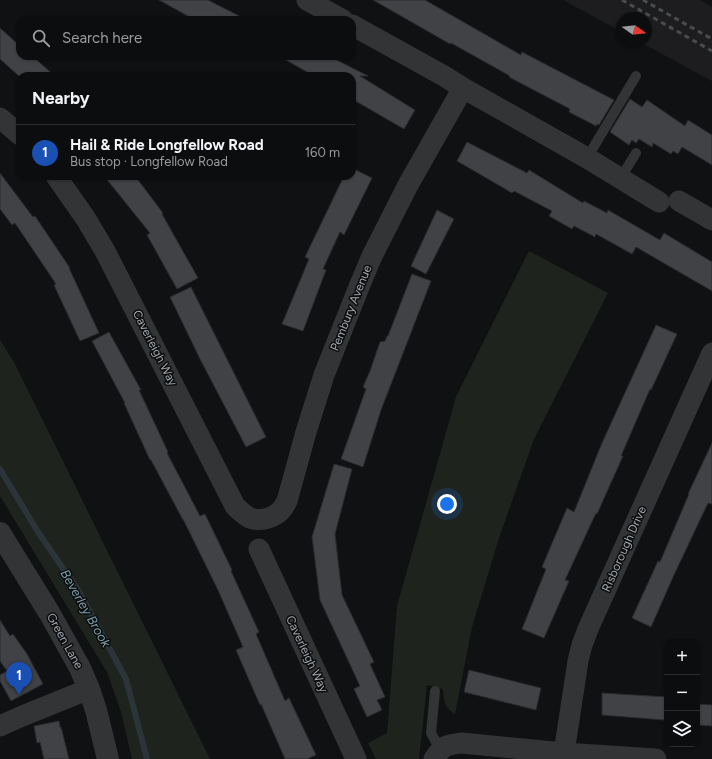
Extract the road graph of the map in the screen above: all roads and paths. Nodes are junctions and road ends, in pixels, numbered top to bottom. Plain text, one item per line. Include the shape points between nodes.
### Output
1 (307, 0) edge
2 (336, 16) edge
3 (356, 27) edge
4 (636, 76) dead end
5 (463, 88) junction
6 (0, 118) edge
7 (16, 132) edge
8 (636, 153) dead end
9 (587, 158) junction
10 (620, 179) junction
11 (59, 180) edge
12 (712, 220) edge
13 (712, 353) edge
14 (252, 518) joint
15 (0, 533) edge
16 (259, 550) dead end
17 (89, 689) junction
18 (435, 691) dead end
19 (0, 726) edge
20 (564, 753) junction
21 (437, 754) edge
22 (108, 759) edge
23 (356, 759) edge
24 (656, 759) edge

1 - 2 street
3 - 5 street
4 - 9 lane
5 - 9 street
5 - 14 street, Pembury Avenue via 408,185 372,256 324,375 287,501 282,510 274,516
6 - 7 street
8 - 10 lane
9 - 10 street
10 - 12 street
11 - 14 street, Caverleigh Way via 105,251 235,506
13 - 20 street, Risborough Drive via 582,645
15 - 17 street, Green Lane via 66,642
16 - 23 street, Caverleigh Way
17 - 19 street
17 - 22 street, Green Lane
18 - 21 lane via 431,734
20 - 21 street via 462,743 447,745
20 - 24 street

